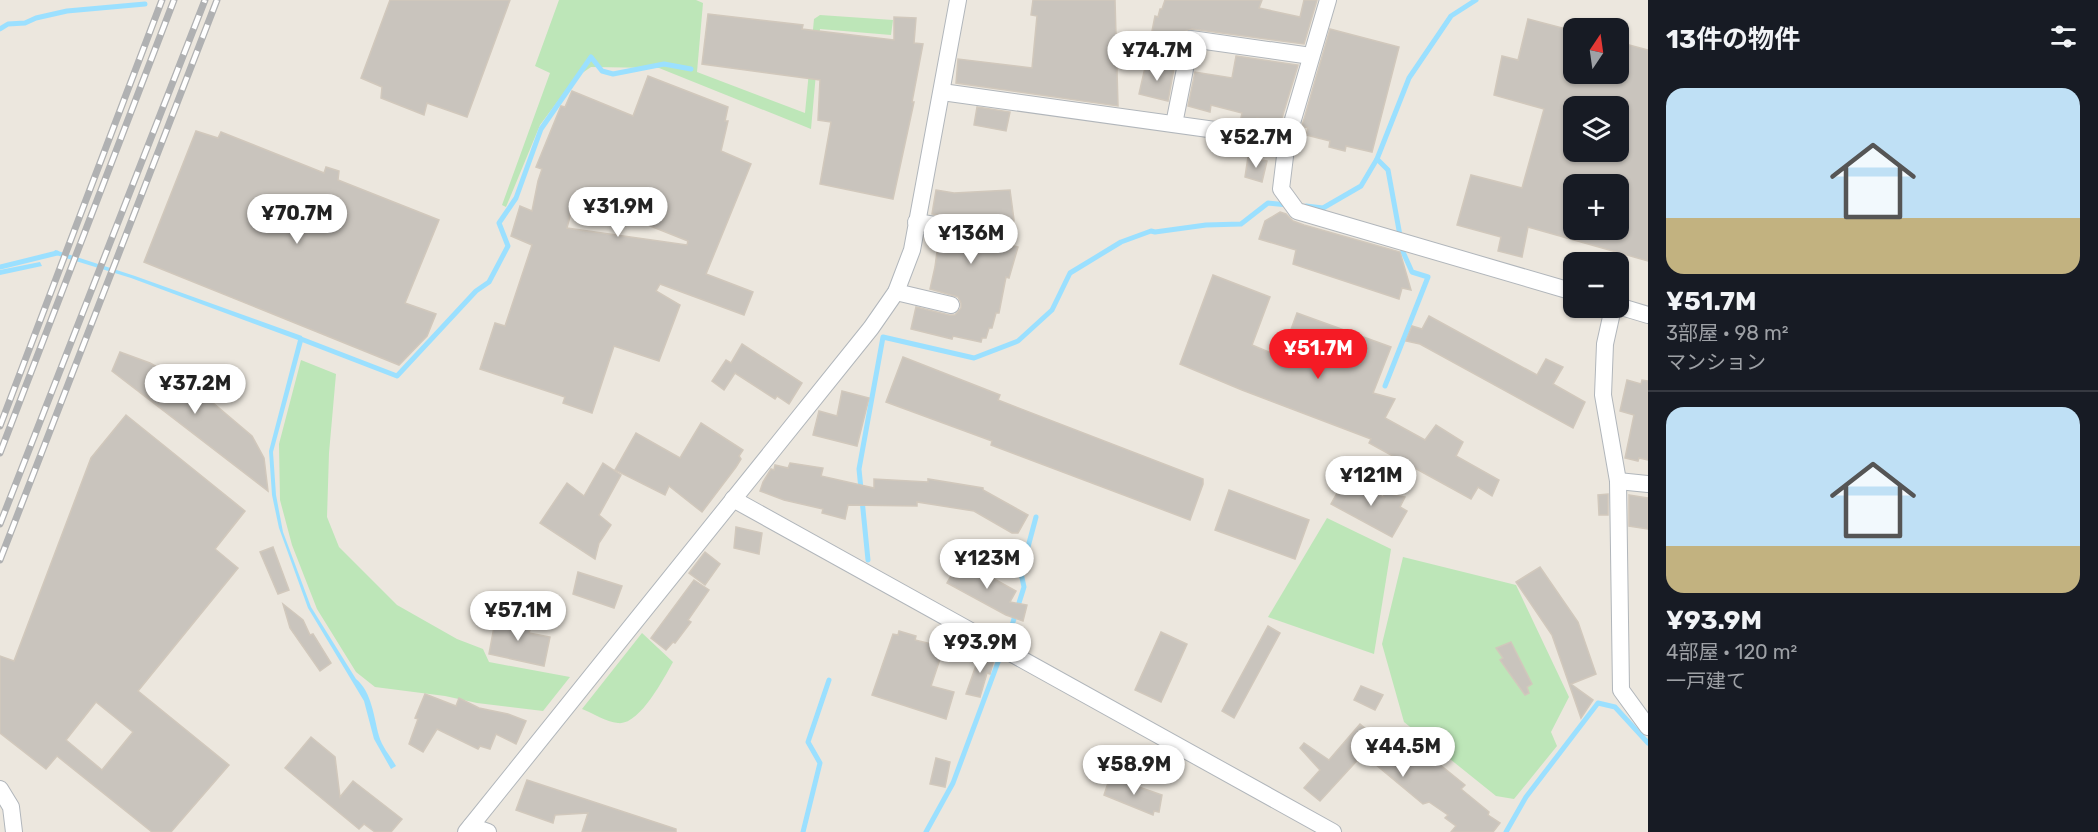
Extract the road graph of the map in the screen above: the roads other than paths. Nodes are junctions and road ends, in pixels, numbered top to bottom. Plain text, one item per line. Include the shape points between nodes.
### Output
1 (958, 0) edge
2 (1328, 0) edge
3 (1311, 56) junction
4 (942, 92) junction
5 (1174, 124) junction
6 (1287, 140) junction
7 (916, 222) junction
8 (973, 231) dead end
9 (1563, 289) edge
10 (896, 292) junction
11 (951, 305) dead end
12 (1629, 309) edge
13 (1648, 315) edge
14 (1611, 318) edge
15 (1618, 481) junction
16 (1648, 484) edge
17 (733, 499) junction
18 (1648, 727) edge
19 (0, 789) edge
20 (468, 829) edge
21 (14, 832) edge
22 (488, 832) edge
23 (1333, 832) edge

1 - 4 street
2 - 3 street
3 - 5 street via 1191,39
3 - 6 street
4 - 5 street
4 - 7 street
5 - 6 street
6 - 9 street via 1281,189 1298,211
7 - 8 street
7 - 10 street via 912,250
10 - 11 street
10 - 17 street
12 - 13 street
14 - 15 street via 1605,344 1604,395
15 - 16 street
15 - 18 street via 1621,690
17 - 20 street
17 - 23 street
19 - 21 street via 11,807
20 - 22 street

